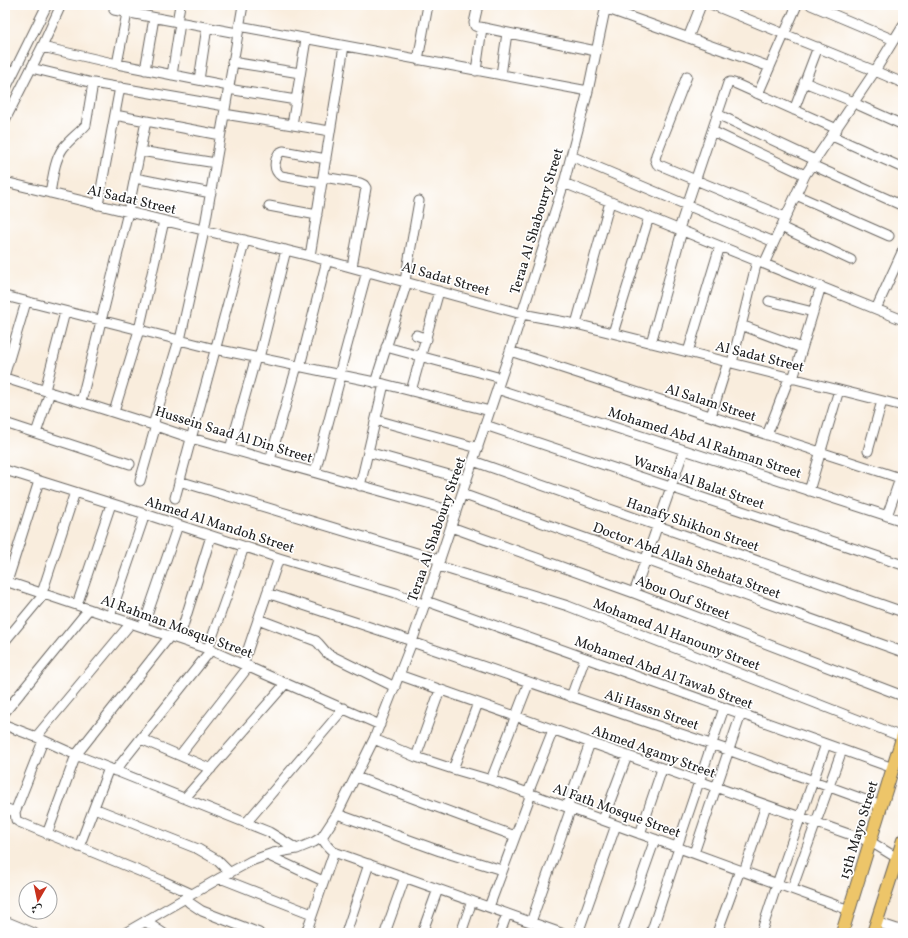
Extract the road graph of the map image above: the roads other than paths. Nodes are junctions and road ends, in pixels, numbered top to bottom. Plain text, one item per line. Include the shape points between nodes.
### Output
1 (47, 5) edge
2 (61, 5) edge
3 (180, 5) edge
4 (242, 5) edge
5 (428, 5) edge
6 (478, 5) edge
7 (700, 5) edge
8 (713, 5) edge
9 (797, 5) edge
10 (811, 5) edge
11 (606, 6) edge
12 (114, 10) dead end
13 (127, 13) junction
14 (154, 18) junction
15 (179, 22) junction
16 (903, 26) edge
17 (207, 28) junction
18 (482, 28) junction
19 (238, 30) junction
20 (507, 33) junction
21 (784, 34) junction
22 (688, 38) junction
23 (306, 39) junction
24 (894, 40) junction
25 (344, 46) junction
26 (42, 47) junction
27 (818, 47) junction
28 (596, 50) junction
29 (418, 60) junction
30 (232, 62) junction
31 (117, 64) junction
32 (770, 67) junction
33 (30, 68) junction
34 (145, 70) junction
35 (476, 71) junction
36 (875, 71) junction
37 (300, 73) junction
38 (172, 75) junction
39 (501, 75) junction
40 (687, 76) dead end
41 (199, 80) junction
42 (94, 82) junction
43 (804, 82) junction
44 (903, 83) edge
45 (120, 87) junction
46 (228, 87) junction
47 (5, 90) edge
48 (588, 91) junction
49 (758, 94) junction
50 (296, 100) junction
51 (854, 102) junction
52 (224, 110) junction
53 (794, 110) junction
54 (717, 114) junction
55 (115, 115) junction
56 (5, 120) edge
57 (146, 121) junction
58 (292, 125) junction
59 (903, 125) edge
60 (330, 131) junction
61 (712, 131) junction
62 (834, 132) junction
63 (220, 135) junction
64 (140, 151) junction
65 (571, 156) junction
66 (326, 159) junction
67 (216, 163) junction
68 (813, 163) junction
69 (903, 168) edge
70 (805, 175) junction
71 (135, 178) junction
72 (322, 180) junction
73 (695, 180) junction
74 (5, 182) edge
75 (564, 183) junction
76 (50, 193) junction
77 (211, 193) junction
78 (796, 195) junction
79 (419, 201) dead end
80 (610, 202) junction
81 (98, 205) junction
82 (687, 205) junction
83 (269, 206) dead end
84 (903, 206) edge
85 (128, 212) junction
86 (317, 215) junction
87 (649, 217) junction
88 (785, 217) junction
89 (164, 221) junction
90 (781, 227) junction
91 (204, 230) junction
92 (680, 230) junction
93 (889, 236) dead end
94 (244, 240) junction
95 (774, 242) junction
96 (720, 246) junction
97 (286, 250) junction
98 (903, 250) edge
99 (310, 256) junction
100 (327, 260) junction
101 (851, 260) dead end
102 (760, 262) junction
103 (352, 267) junction
104 (367, 271) junction
105 (406, 282) junction
106 (820, 286) junction
107 (439, 291) junction
108 (5, 296) edge
109 (769, 301) dead end
110 (26, 302) junction
111 (876, 309) junction
112 (65, 312) junction
113 (813, 312) junction
114 (522, 314) junction
115 (102, 320) junction
116 (903, 320) edge
117 (576, 324) junction
118 (741, 325) junction
119 (140, 330) junction
120 (613, 333) junction
121 (416, 335) dead end
122 (427, 339) junction
123 (180, 340) junction
124 (651, 343) junction
125 (386, 347) junction
126 (802, 348) junction
127 (215, 349) junction
128 (510, 351) junction
129 (688, 352) junction
130 (257, 357) junction
131 (422, 357) junction
132 (730, 363) junction
133 (298, 366) junction
134 (5, 373) edge
135 (340, 375) junction
136 (5, 378) edge
137 (501, 378) junction
138 (791, 378) junction
139 (380, 383) junction
140 (497, 389) junction
141 (840, 390) junction
142 (47, 391) junction
143 (411, 391) junction
144 (882, 401) junction
145 (81, 402) junction
146 (903, 406) edge
147 (490, 411) junction
148 (114, 412) junction
149 (710, 416) junction
150 (376, 420) junction
151 (5, 424) edge
152 (155, 425) junction
153 (485, 425) junction
154 (36, 433) junction
155 (767, 435) junction
156 (191, 438) junction
157 (478, 448) junction
158 (230, 449) junction
159 (684, 450) junction
160 (868, 451) dead end
161 (368, 452) junction
162 (821, 452) junction
163 (270, 460) junction
164 (473, 461) junction
165 (130, 464) dead end
166 (5, 470) edge
167 (314, 472) junction
168 (902, 475) edge
169 (467, 480) junction
170 (140, 481) dead end
171 (179, 481) junction
172 (39, 482) junction
173 (360, 486) junction
174 (671, 487) junction
175 (809, 491) junction
176 (75, 492) junction
177 (462, 494) junction
178 (175, 498) dead end
179 (111, 504) junction
180 (456, 512) junction
181 (145, 514) junction
182 (887, 516) junction
183 (903, 521) edge
184 (178, 525) junction
185 (657, 526) junction
186 (451, 527) junction
187 (211, 536) junction
188 (244, 547) junction
189 (279, 558) junction
190 (646, 559) junction
191 (439, 563) junction
192 (903, 565) edge
193 (6, 582) edge
194 (267, 593) junction
195 (634, 593) junction
196 (43, 594) junction
197 (426, 603) junction
198 (77, 605) junction
199 (89, 609) junction
200 (903, 612) edge
201 (110, 616) junction
202 (258, 620) junction
203 (131, 623) junction
204 (144, 627) junction
205 (174, 637) junction
206 (5, 641) edge
207 (412, 641) junction
208 (210, 649) junction
209 (903, 652) edge
210 (586, 658) junction
211 (246, 665) junction
212 (399, 675) junction
213 (529, 682) junction
214 (286, 683) junction
215 (395, 686) junction
216 (440, 690) junction
217 (571, 696) junction
218 (903, 696) edge
219 (478, 703) junction
220 (344, 708) junction
221 (724, 708) junction
222 (5, 712) edge
223 (741, 714) junction
224 (516, 717) junction
225 (380, 725) junction
226 (6, 727) edge
227 (553, 730) junction
228 (903, 736) edge
229 (39, 739) junction
230 (141, 739) junction
231 (374, 739) junction
232 (590, 743) junction
233 (826, 744) junction
234 (711, 745) junction
235 (728, 750) junction
236 (842, 750) junction
237 (180, 755) junction
238 (76, 756) junction
239 (627, 756) junction
240 (416, 757) junction
241 (662, 768) junction
242 (893, 768) junction
243 (211, 769) junction
244 (453, 769) junction
245 (112, 770) junction
246 (356, 777) junction
247 (492, 780) junction
248 (699, 781) junction
249 (813, 781) junction
250 (829, 787) junction
251 (716, 788) junction
252 (530, 793) junction
253 (185, 798) junction
254 (766, 805) junction
255 (882, 806) junction
256 (5, 808) edge
257 (94, 808) junction
258 (569, 808) junction
259 (16, 812) junction
260 (337, 814) junction
261 (801, 817) junction
262 (603, 820) junction
263 (246, 823) junction
264 (816, 823) junction
265 (616, 825) junction
266 (47, 834) junction
267 (640, 834) junction
268 (515, 836) junction
269 (322, 837) junction
270 (655, 839) junction
271 (903, 840) edge
272 (870, 842) junction
273 (79, 847) junction
274 (678, 847) junction
275 (297, 849) junction
276 (334, 852) junction
277 (694, 853) junction
278 (267, 855) junction
279 (897, 858) junction
280 (369, 864) junction
281 (502, 870) junction
282 (742, 871) junction
283 (229, 872) junction
284 (405, 877) junction
285 (220, 878) junction
286 (323, 881) junction
287 (777, 884) junction
288 (438, 889) junction
289 (792, 889) junction
290 (188, 896) junction
291 (472, 901) junction
292 (489, 907) junction
293 (849, 910) junction
294 (312, 914) junction
295 (507, 914) junction
296 (5, 921) edge
297 (145, 921) junction
298 (531, 922) junction
299 (875, 928) edge
300 (541, 930) edge
301 (903, 931) edge
302 (34, 933) edge
303 (125, 933) edge
304 (163, 933) edge
305 (259, 933) edge
306 (306, 933) edge
307 (346, 933) edge
308 (385, 933) edge
309 (422, 933) edge
310 (461, 933) edge
311 (500, 933) edge
312 (560, 933) edge
313 (578, 933) edge
314 (622, 933) edge
315 (651, 933) edge
316 (717, 933) edge
317 (761, 933) edge
318 (842, 933) edge

1 - 47 street
2 - 26 street
3 - 15 street
4 - 19 street
5 - 29 street
6 - 18 street via 474,25
7 - 22 street
8 - 21 street
9 - 21 street
10 - 24 street
11 - 22 street
11 - 28 street, Teraa Al Shaboury Street
12 - 13 street
13 - 14 street
13 - 31 street
14 - 15 street
14 - 34 street
15 - 17 street
15 - 38 street
16 - 24 street
17 - 19 street
17 - 41 street
18 - 20 street
18 - 35 street
19 - 23 street
19 - 30 street
20 - 28 street
20 - 39 street
21 - 27 street
21 - 32 street
22 - 32 street
23 - 25 street
23 - 37 street
24 - 36 street
25 - 29 street
25 - 60 street
26 - 31 street
26 - 33 street
27 - 36 street
27 - 43 street
28 - 48 street, Teraa Al Shaboury Street
29 - 35 street
30 - 37 street
30 - 46 street
31 - 34 street
32 - 49 street
33 - 42 street
33 - 56 street
34 - 38 street
35 - 39 street
36 - 44 street
36 - 51 street
37 - 50 street
38 - 41 street
39 - 48 street
40 - 73 street via 655,160 657,164
41 - 46 street
42 - 45 street
42 - 76 street via 86,125 59,155
43 - 51 street
43 - 53 street
45 - 52 street
45 - 55 street
46 - 50 street
46 - 52 street
48 - 65 street, Teraa Al Shaboury Street
49 - 53 street
49 - 54 street via 728,83
50 - 58 street
51 - 59 street
51 - 62 street
52 - 58 street
52 - 63 street
53 - 62 street
54 - 61 street
54 - 68 street
55 - 57 street
55 - 81 street
57 - 63 street
57 - 64 street
58 - 60 street
60 - 66 street
61 - 70 street
61 - 73 street
62 - 68 street
62 - 69 street
63 - 67 street
64 - 67 street
64 - 71 street
65 - 75 street, Teraa Al Shaboury Street
65 - 82 street
66 - 72 street
66 - 72 street via 284,151 276,156 275,170 280,176
67 - 77 street
68 - 70 street
68 - 84 street
70 - 78 street
71 - 77 street
71 - 85 street
72 - 86 street
72 - 103 street via 364,185 366,188
73 - 82 street
73 - 88 street
74 - 76 street, Al Sadat Street
75 - 80 street
75 - 114 street, Teraa Al Shaboury Street
76 - 81 street, Al Sadat Street
77 - 91 street
78 - 88 street
78 - 93 street
79 - 105 street
80 - 87 street
80 - 117 street
81 - 85 street, Al Sadat Street
82 - 92 street
82 - 95 street
83 - 86 street
85 - 89 street, Al Sadat Street
85 - 115 street
86 - 99 street
87 - 92 street
87 - 120 street
88 - 90 street
89 - 91 street, Al Sadat Street
89 - 119 street
90 - 95 street
90 - 101 street
91 - 94 street, Al Sadat Street
91 - 123 street
92 - 96 street
92 - 124 street
94 - 97 street, Al Sadat Street
94 - 127 street
95 - 102 street
96 - 102 street
96 - 129 street
97 - 99 street, Al Sadat Street
97 - 130 street
98 - 111 street
99 - 100 street, Al Sadat Street
100 - 103 street, Al Sadat Street
100 - 133 street
102 - 106 street
102 - 118 street
103 - 104 street, Al Sadat Street
104 - 105 street, Al Sadat Street
104 - 135 street
105 - 107 street, Al Sadat Street
105 - 125 street
106 - 111 street
106 - 113 street
107 - 114 street, Al Sadat Street
107 - 122 street
108 - 110 street
109 - 113 street
110 - 112 street
110 - 134 street
111 - 116 street
112 - 115 street
112 - 142 street
113 - 126 street
114 - 117 street, Al Sadat Street
114 - 128 street, Teraa Al Shaboury Street
115 - 119 street
115 - 145 street
117 - 120 street, Al Sadat Street
118 - 126 street
118 - 132 street
119 - 123 street
119 - 148 street
120 - 124 street, Al Sadat Street
121 - 122 street
122 - 131 street
123 - 127 street
123 - 152 street
124 - 129 street, Al Sadat Street
125 - 131 street
125 - 139 street
126 - 138 street
127 - 130 street
127 - 156 street
128 - 137 street, Teraa Al Shaboury Street
128 - 149 street, Al Salam Street
129 - 132 street, Al Sadat Street
130 - 133 street
130 - 158 street
131 - 137 street
131 - 143 street
132 - 138 street, Al Sadat Street
132 - 149 street
133 - 135 street
133 - 163 street
135 - 139 street
135 - 167 street
136 - 142 street, Hussein Saad Al Din Street
137 - 140 street, Teraa Al Shaboury Street
138 - 141 street, Al Sadat Street
138 - 155 street
139 - 143 street
139 - 150 street
140 - 147 street, Teraa Al Shaboury Street
140 - 159 street, Mohamed Abd Al Rahman Street
141 - 144 street, Al Sadat Street
141 - 162 street
142 - 145 street, Hussein Saad Al Din Street
142 - 154 street
143 - 147 street
144 - 146 street, Al Sadat Street
144 - 160 street
145 - 148 street, Hussein Saad Al Din Street
147 - 153 street, Teraa Al Shaboury Street
148 - 152 street, Hussein Saad Al Din Street
149 - 155 street, Al Salam Street
150 - 157 street
150 - 161 street
151 - 154 street
152 - 156 street, Hussein Saad Al Din Street
152 - 170 street
153 - 157 street, Teraa Al Shaboury Street
153 - 174 street, Warsha Al Balat Street
154 - 165 street
155 - 162 street, Al Salam Street
156 - 158 street, Hussein Saad Al Din Street
156 - 171 street
157 - 164 street, Teraa Al Shaboury Street
158 - 163 street, Hussein Saad Al Din Street
159 - 174 street
159 - 175 street, Mohamed Abd Al Rahman Street
161 - 169 street
161 - 173 street
162 - 168 street, Al Salam Street
162 - 175 street
163 - 167 street, Hussein Saad Al Din Street
164 - 169 street, Teraa Al Shaboury Street
164 - 185 street, Hanafy Shikhon Street
166 - 172 street, Ahmed Al Mandoh Street
167 - 173 street, Hussein Saad Al Din Street
168 - 182 street
169 - 177 street, Teraa Al Shaboury Street
171 - 178 street
171 - 191 street, Mohamed Al Hanouny Street
172 - 176 street, Ahmed Al Mandoh Street
172 - 193 street
173 - 180 street, Hussein Saad Al Din Street
174 - 185 street
174 - 192 street, Warsha Al Balat Street
175 - 182 street, Mohamed Abd Al Rahman Street
176 - 179 street, Ahmed Al Mandoh Street
176 - 196 street
177 - 180 street, Teraa Al Shaboury Street
177 - 190 street, Doctor Abd Allah Shehata Street
179 - 181 street, Ahmed Al Mandoh Street
179 - 198 street
180 - 186 street, Teraa Al Shaboury Street
181 - 184 street, Ahmed Al Mandoh Street
181 - 201 street
182 - 183 street, Mohamed Abd Al Rahman Street
184 - 187 street, Ahmed Al Mandoh Street
184 - 204 street
185 - 190 street
185 - 200 street, Hanafy Shikhon Street
186 - 191 street, Teraa Al Shaboury Street
186 - 195 street, Abou Ouf Street
187 - 188 street, Ahmed Al Mandoh Street
187 - 205 street
188 - 189 street, Ahmed Al Mandoh Street
188 - 208 street
189 - 194 street
189 - 197 street, Ahmed Al Mandoh Street
190 - 195 street
190 - 209 street, Doctor Abd Allah Shehata Street
191 - 197 street, Teraa Al Shaboury Street
191 - 228 street, Mohamed Al Hanouny Street via 568,606
193 - 196 street, Al Rahman Mosque Street
194 - 202 street
194 - 207 street, Ali Hassn Street
195 - 218 street, Abou Ouf Street
196 - 198 street, Al Rahman Mosque Street
196 - 206 street
197 - 207 street, Teraa Al Shaboury Street
197 - 210 street, Mohamed Abd Al Tawab Street
198 - 199 street, Al Rahman Mosque Street
199 - 201 street, Al Rahman Mosque Street
199 - 222 street
201 - 203 street, Al Rahman Mosque Street
202 - 211 street
202 - 215 street via 316,642 328,654
203 - 204 street, Al Rahman Mosque Street
203 - 229 street
204 - 205 street, Al Rahman Mosque Street
205 - 208 street, Al Rahman Mosque Street
205 - 238 street
207 - 212 street, Teraa Al Shaboury Street
207 - 213 street, Ali Hassn Street
208 - 211 street, Al Rahman Mosque Street
208 - 230 street
210 - 217 street
210 - 221 street, Mohamed Abd Al Tawab Street
211 - 214 street, Al Rahman Mosque Street
211 - 237 street
212 - 215 street, Teraa Al Shaboury Street
212 - 216 street, Ahmed Agamy Street
213 - 217 street, Ali Hassn Street
213 - 224 street
214 - 220 street, Al Rahman Mosque Street
214 - 243 street
215 - 225 street, Teraa Al Shaboury Street
216 - 219 street, Ahmed Agamy Street
216 - 240 street
217 - 234 street, Ali Hassn Street
219 - 224 street, Ahmed Agamy Street
219 - 244 street
220 - 225 street, Al Rahman Mosque Street
220 - 263 street
221 - 223 street, Mohamed Abd Al Tawab Street
221 - 234 street
223 - 233 street, Mohamed Abd Al Tawab Street
223 - 235 street
224 - 227 street, Ahmed Agamy Street
224 - 247 street
225 - 231 street, Teraa Al Shaboury Street
226 - 229 street
227 - 232 street, Ahmed Agamy Street
227 - 252 street
228 - 242 main road, 15th Mayo Street
229 - 238 street
229 - 259 street
230 - 237 street
230 - 245 street
231 - 240 street, Al Fath Mosque Street
231 - 246 street, Teraa Al Shaboury Street
232 - 239 street, Ahmed Agamy Street
232 - 258 street
233 - 236 street, Mohamed Abd Al Tawab Street
233 - 249 street
234 - 235 street, Ali Hassn Street
234 - 248 street
235 - 249 street, Ali Hassn Street
235 - 251 street
236 - 242 street, Mohamed Abd Al Tawab Street
236 - 250 street
237 - 243 street
238 - 245 street
238 - 266 street
239 - 241 street, Ahmed Agamy Street
239 - 262 street
240 - 244 street, Al Fath Mosque Street
241 - 248 street, Ahmed Agamy Street
241 - 267 street
242 - 255 main road, 15th Mayo Street
243 - 253 street
244 - 247 street, Al Fath Mosque Street
245 - 253 street
245 - 257 street
246 - 260 street, Teraa Al Shaboury Street
246 - 268 street
247 - 252 street, Al Fath Mosque Street
248 - 251 street, Ahmed Agamy Street
248 - 274 street
249 - 250 street, Ali Hassn Street
249 - 261 street
250 - 255 street, Ali Hassn Street
250 - 264 street
251 - 254 street, Ahmed Agamy Street
251 - 277 street
252 - 258 street, Al Fath Mosque Street
252 - 268 street
253 - 263 street
254 - 261 street, Ahmed Agamy Street
254 - 282 street
255 - 272 main road, 15th Mayo Street
256 - 259 street
257 - 273 street
257 - 283 street via 198,849 217,860
258 - 262 street, Al Fath Mosque Street
258 - 298 street
259 - 266 street via 16,820
260 - 269 street, Teraa Al Shaboury Street
260 - 281 street
261 - 264 street, Ahmed Agamy Street
261 - 287 street
262 - 265 street, Al Fath Mosque Street
263 - 275 street via 269,832
264 - 272 street, Ahmed Agamy Street
264 - 289 street
265 - 267 street, Al Fath Mosque Street
265 - 313 street
266 - 273 street
267 - 270 street, Al Fath Mosque Street
268 - 281 street
269 - 275 street, Teraa Al Shaboury Street
269 - 276 street via 328,848
270 - 274 street, Al Fath Mosque Street
270 - 314 street
271 - 279 main road
272 - 279 street, Ahmed Agamy Street
272 - 293 main road, 15th Mayo Street
273 - 290 street via 161,880
274 - 277 street, Al Fath Mosque Street
274 - 315 street
275 - 278 street, Teraa Al Shaboury Street
276 - 280 street
276 - 286 street
277 - 282 street, Al Fath Mosque Street
278 - 283 street, Teraa Al Shaboury Street
278 - 286 street
279 - 299 main road
280 - 284 street
280 - 307 street
281 - 292 street
282 - 287 street, Al Fath Mosque Street
282 - 316 street
283 - 285 street, Teraa Al Shaboury Street
284 - 288 street
284 - 308 street
285 - 290 street, Teraa Al Shaboury Street
285 - 294 street
286 - 294 street
287 - 289 street, Al Fath Mosque Street
287 - 317 street
288 - 291 street
288 - 309 street
289 - 293 street, Al Fath Mosque Street
290 - 297 street, Teraa Al Shaboury Street
290 - 305 street via 202,911
291 - 292 street
291 - 310 street
292 - 295 street
293 - 318 main road, 15th Mayo Street
294 - 306 street
295 - 298 street
295 - 311 street
296 - 302 street
297 - 303 street, Teraa Al Shaboury Street
297 - 304 street
298 - 300 street
299 - 301 street
300 - 312 street

